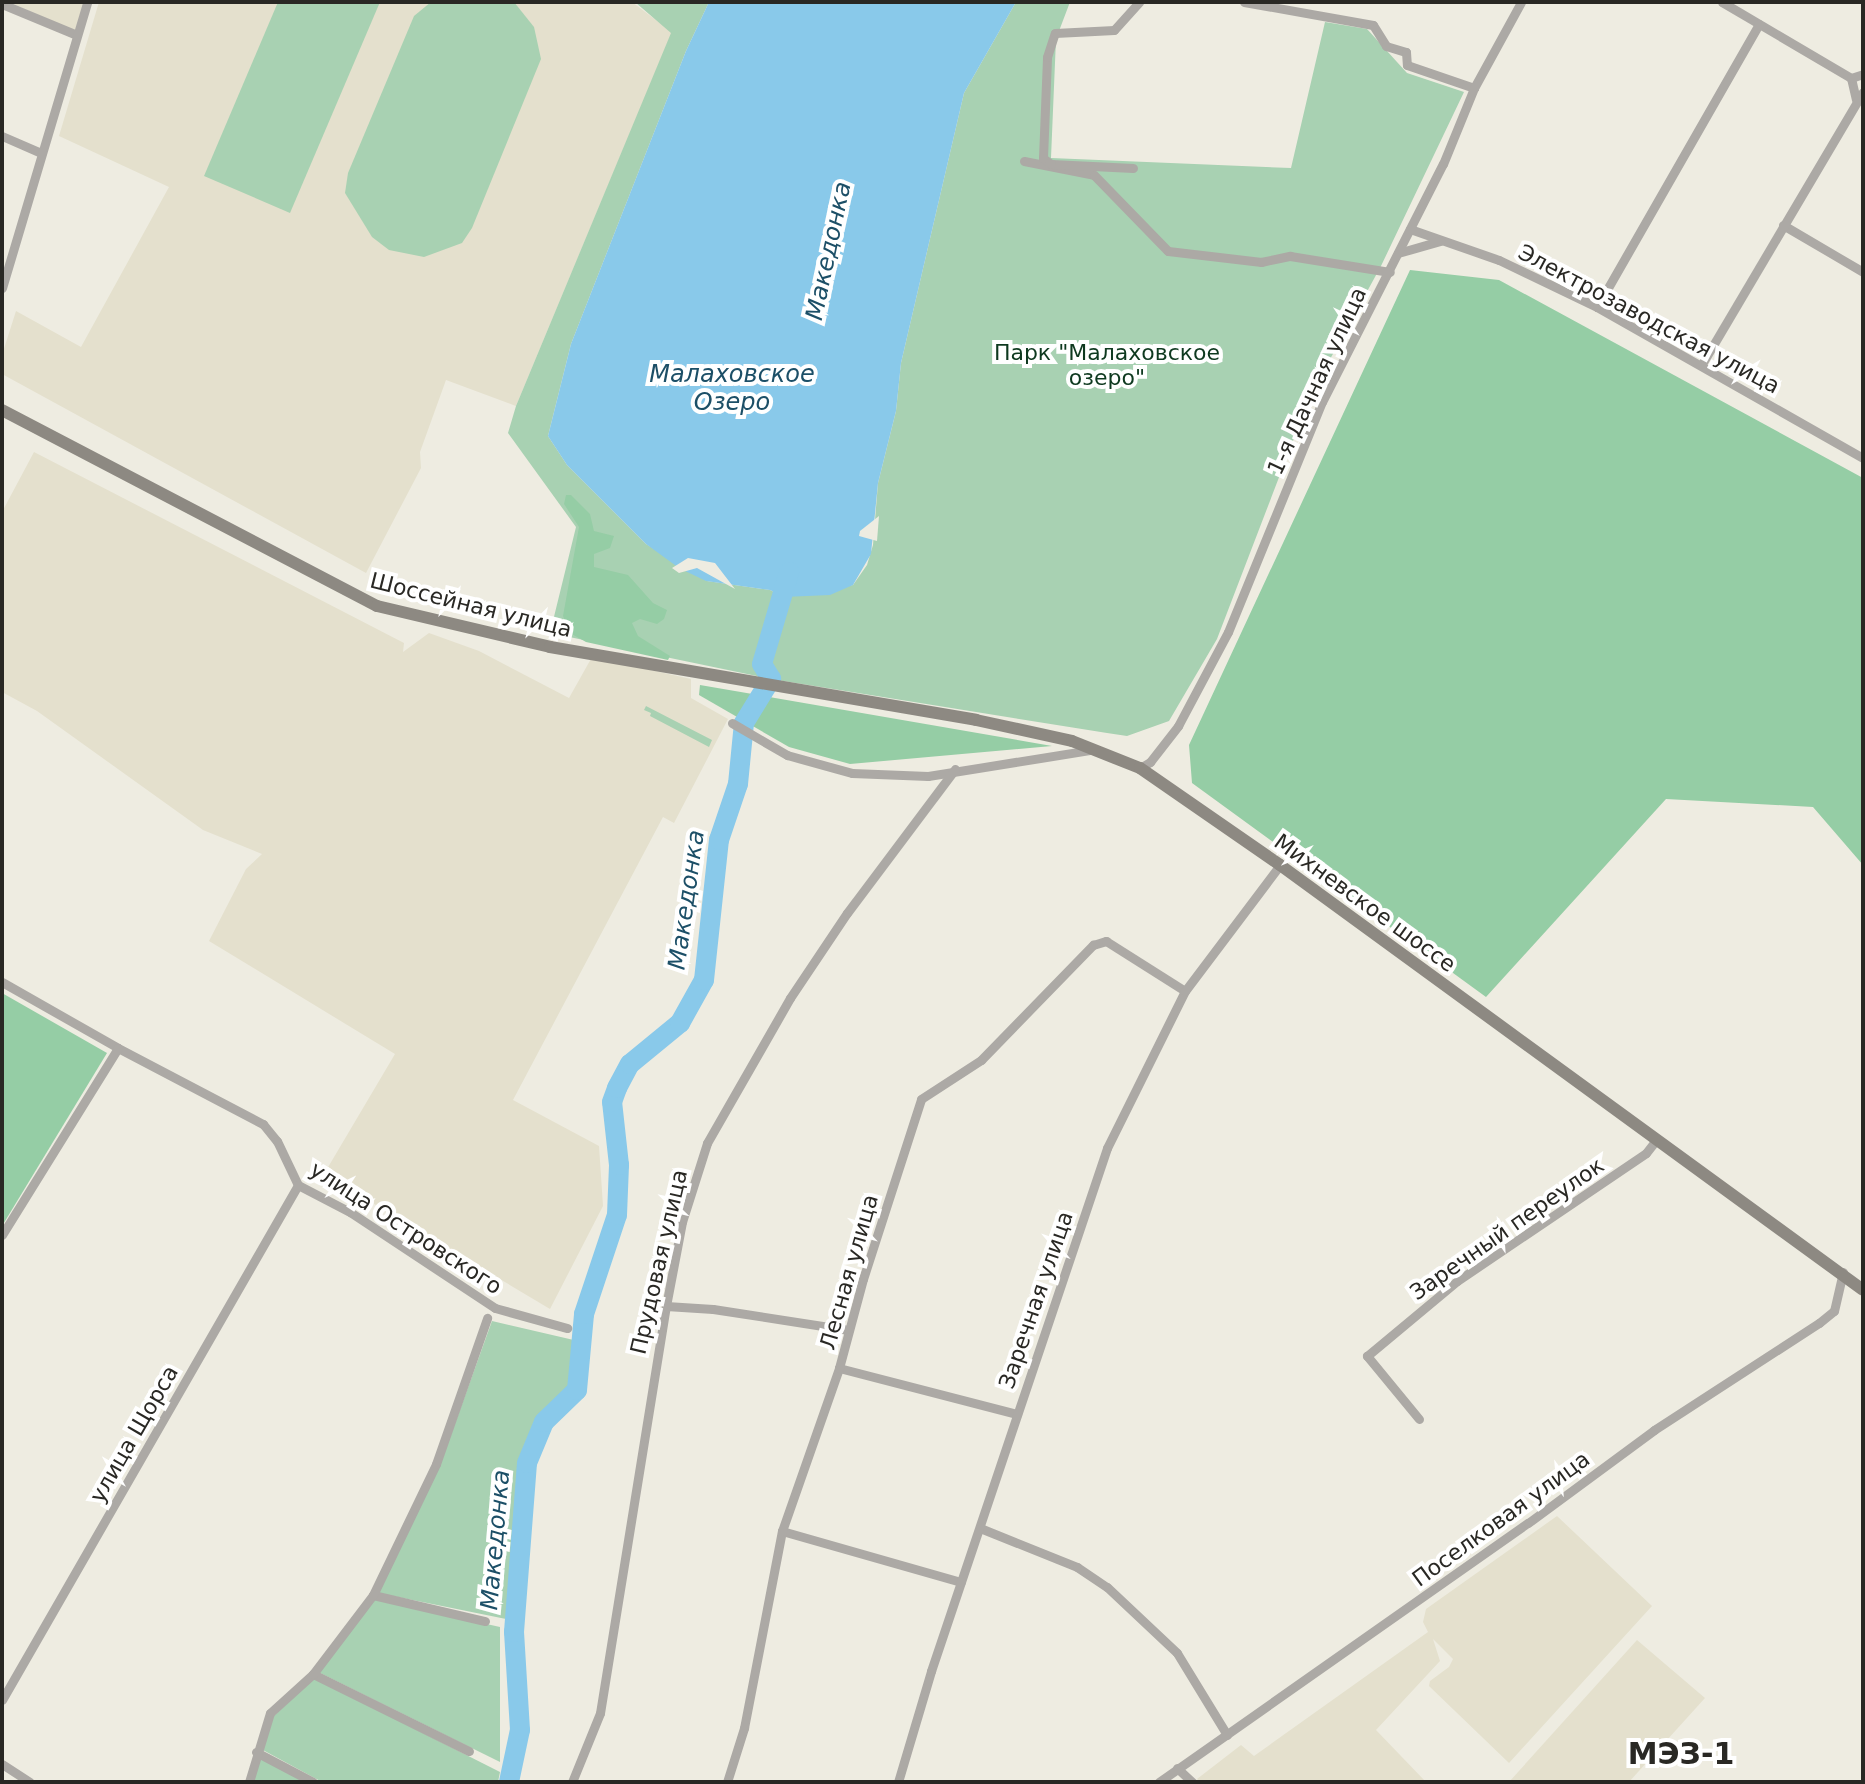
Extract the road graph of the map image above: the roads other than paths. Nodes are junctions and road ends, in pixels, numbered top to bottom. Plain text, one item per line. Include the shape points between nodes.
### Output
1 (87, 2) edge
2 (1139, 2) edge
3 (1244, 2) edge
4 (1521, 2) edge
5 (1722, 2) edge
6 (2, 4) edge
7 (1759, 24) junction
8 (77, 35) junction
9 (1863, 74) edge
10 (1851, 78) junction
11 (1474, 88) junction
12 (1860, 95) edge
13 (2, 136) edge
14 (41, 153) junction
15 (1024, 161) dead end
16 (1133, 168) dead end
17 (1783, 225) junction
18 (1410, 229) junction
19 (1442, 240) junction
20 (7, 252) edge
21 (1398, 253) junction
22 (1390, 272) junction
23 (1863, 272) edge
24 (2, 288) edge
25 (1597, 307) junction
26 (1702, 364) junction
27 (2, 410) edge
28 (1863, 458) edge
29 (781, 688) joint
30 (732, 723) dead end
31 (1099, 749) junction
32 (1140, 768) junction
33 (955, 769) junction
34 (1280, 865) junction
35 (2, 982) edge
36 (1185, 991) junction
37 (118, 1048) junction
38 (1656, 1140) junction
39 (298, 1185) junction
40 (2, 1235) edge
41 (1843, 1272) junction
42 (1863, 1290) edge
43 (666, 1306) junction
44 (487, 1318) dead end
45 (567, 1328) dead end
46 (848, 1330) junction
47 (839, 1368) junction
48 (1017, 1414) junction
49 (1419, 1419) dead end
50 (980, 1528) junction
51 (782, 1531) junction
52 (961, 1582) junction
53 (373, 1595) junction
54 (485, 1621) dead end
55 (313, 1674) junction
56 (2, 1700) edge
57 (1227, 1735) junction
58 (469, 1751) dead end
59 (256, 1752) junction
60 (2, 1764) edge
61 (1177, 1768) junction
62 (30, 1782) edge
63 (249, 1782) edge
64 (313, 1782) edge
65 (572, 1782) edge
66 (727, 1782) edge
67 (898, 1782) edge
68 (1159, 1782) edge
69 (1192, 1782) edge

1 - 8 street
2 - 16 street via 1114,30 1055,33 1047,57 1043,158 1051,164
3 - 11 street via 1373,25 1386,46 1406,52 1407,65
4 - 11 street, 1-я Дачная улица
5 - 7 street
6 - 8 street
7 - 10 street
7 - 25 street
8 - 14 street
9 - 10 street
10 - 12 street
11 - 18 street, 1-я Дачная улица
12 - 17 street
13 - 14 street
14 - 20 street
15 - 22 street via 1094,175 1168,251 1261,262 1290,256
17 - 23 street
17 - 26 street
18 - 19 street, Электрозаводская улица
18 - 21 street, 1-я Дачная улица
19 - 21 street
19 - 25 street, Электрозаводская улица via 1499,260
20 - 24 street
21 - 22 street, 1-я Дачная улица
22 - 32 street, 1-я Дачная улица via 1322,402 1223,642 1178,726
25 - 26 street, Электрозаводская улица
26 - 28 street, Электрозаводская улица
27 - 29 main road, Шоссейная улица via 363,601 550,647
29 - 31 main road, Михневское шоссе via 976,720
30 - 33 street via 787,755 852,773 928,776
31 - 32 main road, Михневское шоссе
31 - 33 street
32 - 34 main road, Михневское шоссе
33 - 43 street, Прудовая улица via 847,913 719,1118 682,1222
34 - 36 street, Заречная улица
34 - 38 main road, Михневское шоссе
35 - 37 street, улица Островского
36 - 46 street, Лесная улица via 1106,941 1093,945 981,1060 921,1099
36 - 48 street, Заречная улица via 1107,1148
37 - 39 street, улица Островского via 263,1124
37 - 40 street
38 - 41 main road, Михневское шоссе
38 - 49 street, Заречный переулок via 1646,1153 1457,1281 1367,1356
39 - 45 street, улица Островского via 350,1212 495,1308
39 - 56 street, улица Щорса
41 - 42 main road, Михневское шоссе
41 - 57 street, Поселковая улица via 1834,1311 1819,1323 1654,1430
43 - 46 street
43 - 65 street, Прудовая улица via 600,1713
44 - 53 street via 436,1464
46 - 47 street, Лесная улица
47 - 48 street
47 - 51 street, Лесная улица
48 - 50 street, Заречная улица
50 - 52 street, Заречная улица
50 - 57 street via 1077,1567 1107,1587 1177,1653
51 - 52 street
51 - 66 street, Лесная улица via 744,1728
52 - 67 street, Заречная улица
53 - 54 street
53 - 55 street
55 - 58 street
55 - 59 street via 270,1713
57 - 61 street, Поселковая улица
59 - 63 street
59 - 64 street
60 - 62 street
61 - 68 street, Поселковая улица
61 - 69 street

